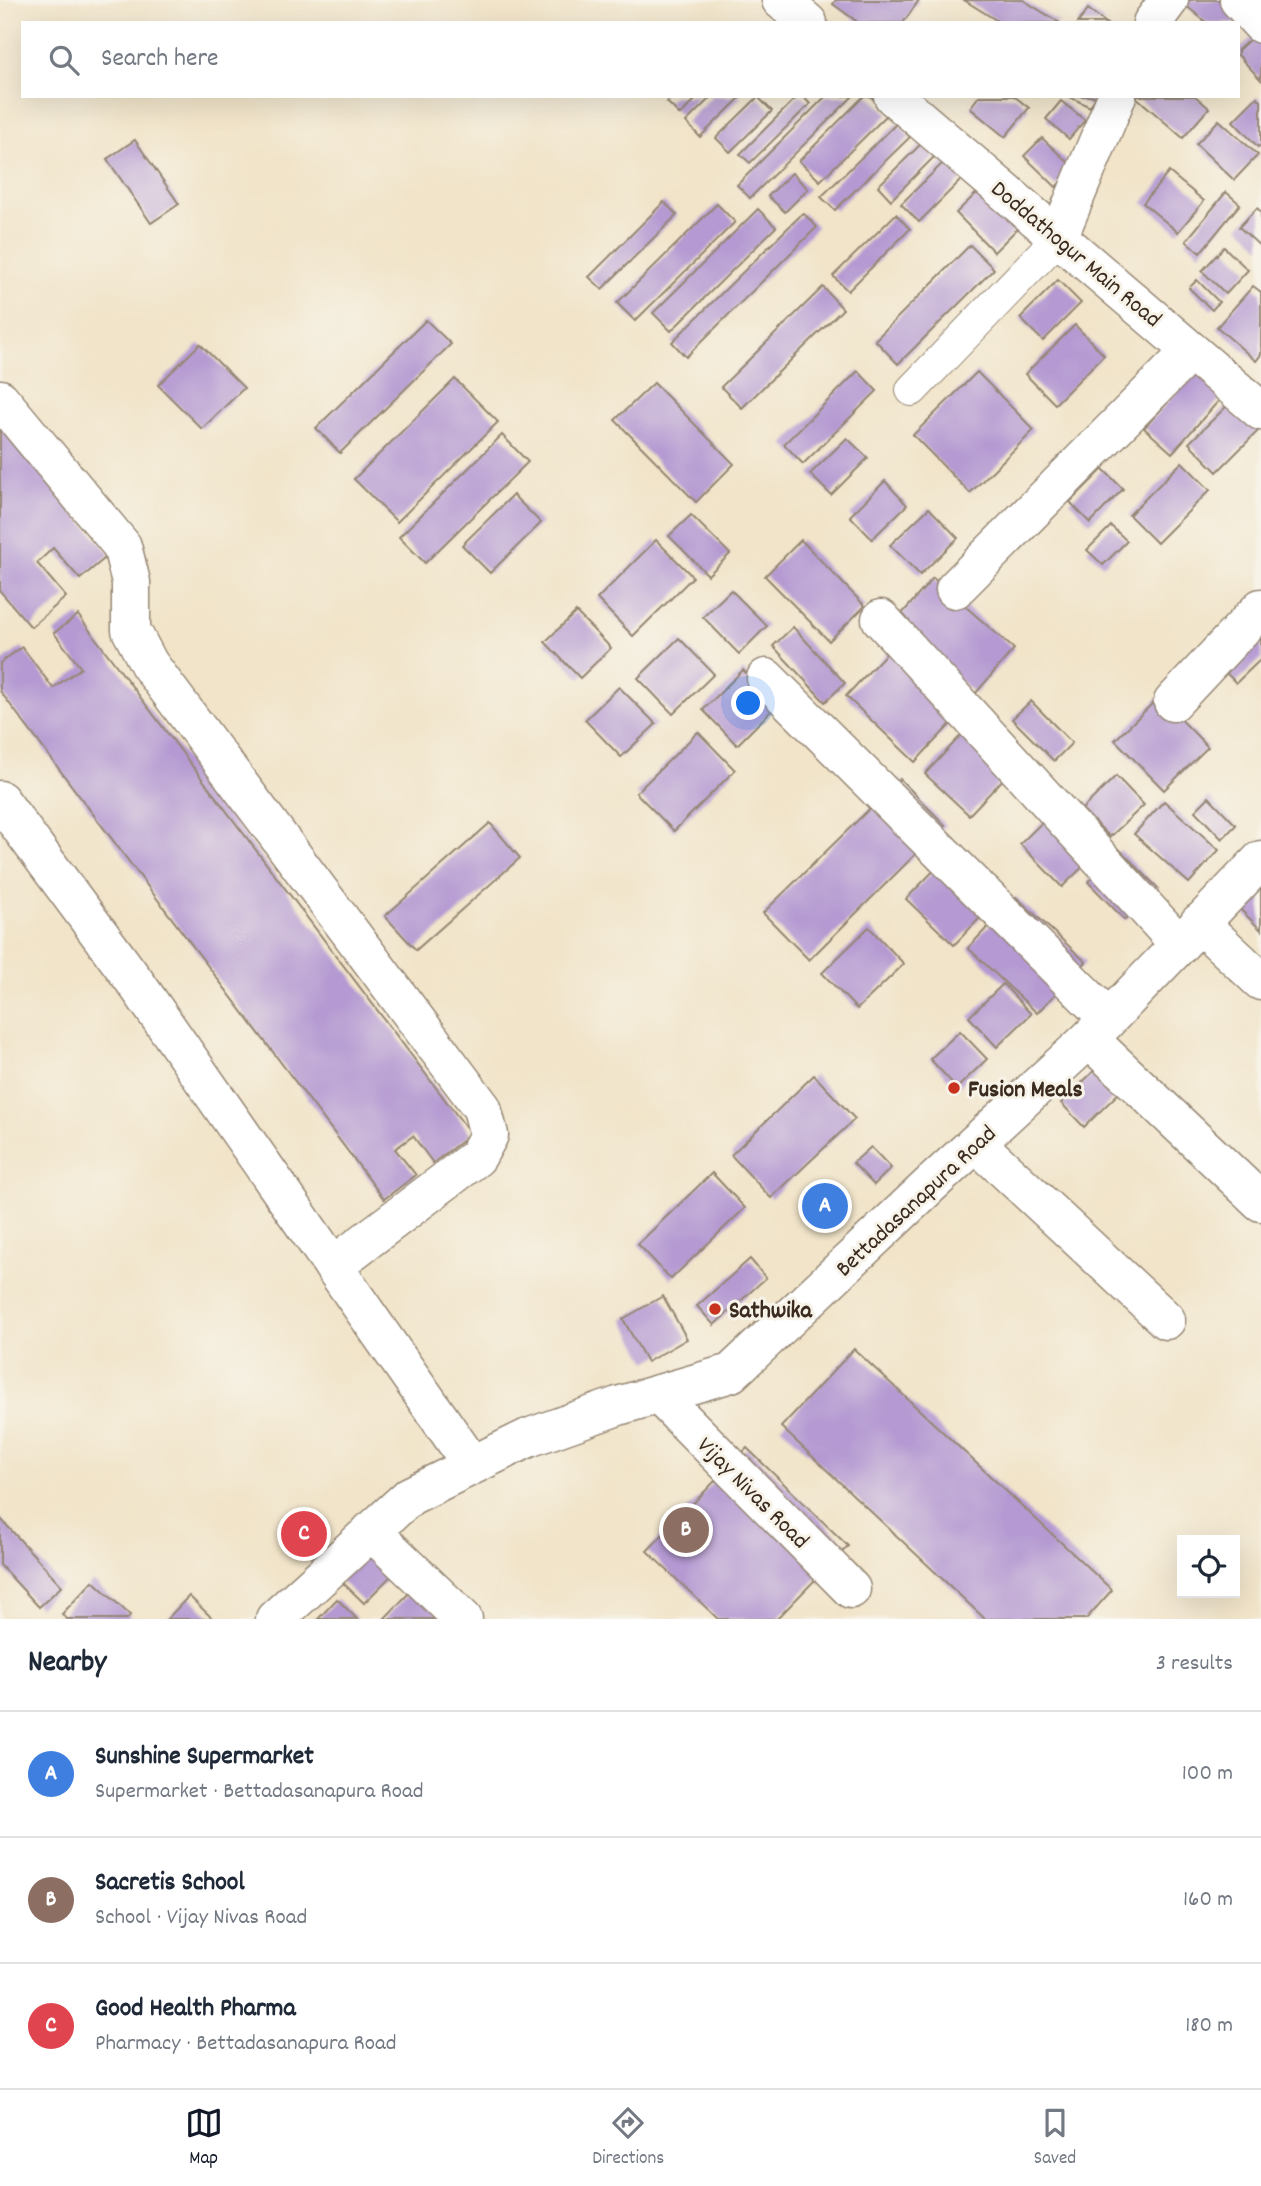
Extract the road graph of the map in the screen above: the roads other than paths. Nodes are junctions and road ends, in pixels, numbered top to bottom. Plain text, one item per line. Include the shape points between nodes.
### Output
1 (781, 0) edge
2 (1169, 0) edge
3 (1239, 0) edge
4 (806, 21) edge
5 (1153, 21) edge
6 (1261, 24) edge
7 (895, 98) edge
8 (1116, 98) edge
9 (1058, 237) junction
10 (1191, 351) junction
11 (912, 390) dead end
12 (0, 399) edge
13 (1261, 411) edge
14 (955, 589) dead end
15 (1261, 608) edge
16 (881, 619) dead end
17 (766, 678) dead end
18 (1173, 702) dead end
19 (0, 800) edge
20 (1261, 860) edge
21 (1189, 933) junction
22 (1261, 981) edge
23 (1098, 1029) junction
24 (976, 1143) junction
25 (1261, 1202) edge
26 (333, 1266) junction
27 (1166, 1320) dead end
28 (658, 1394) junction
29 (472, 1465) junction
30 (371, 1531) junction
31 (851, 1589) dead end
32 (275, 1619) edge
33 (463, 1619) edge

1 - 4 street
2 - 5 street
3 - 6 street
7 - 9 street, Doddathogur Main Road
8 - 9 street
9 - 10 street, Doddathogur Main Road
9 - 11 street
10 - 13 street, Doddathogur Main Road
10 - 14 street
12 - 26 street via 122,546 131,582 131,629 149,664 482,1108 489,1135 477,1157
15 - 18 street
16 - 21 street
17 - 23 street
19 - 26 street via 138,986
20 - 21 street, Bettadasanapura Road
21 - 22 street
21 - 23 street, Bettadasanapura Road
23 - 24 street, Bettadasanapura Road
23 - 25 street
24 - 27 street
24 - 28 street, Bettadasanapura Road via 731,1373
26 - 29 street
28 - 29 street, Bettadasanapura Road via 528,1438
28 - 31 street, Vijay Nivas Road
29 - 30 street, Bettadasanapura Road via 410,1496
30 - 32 street, Bettadasanapura Road
30 - 33 street

